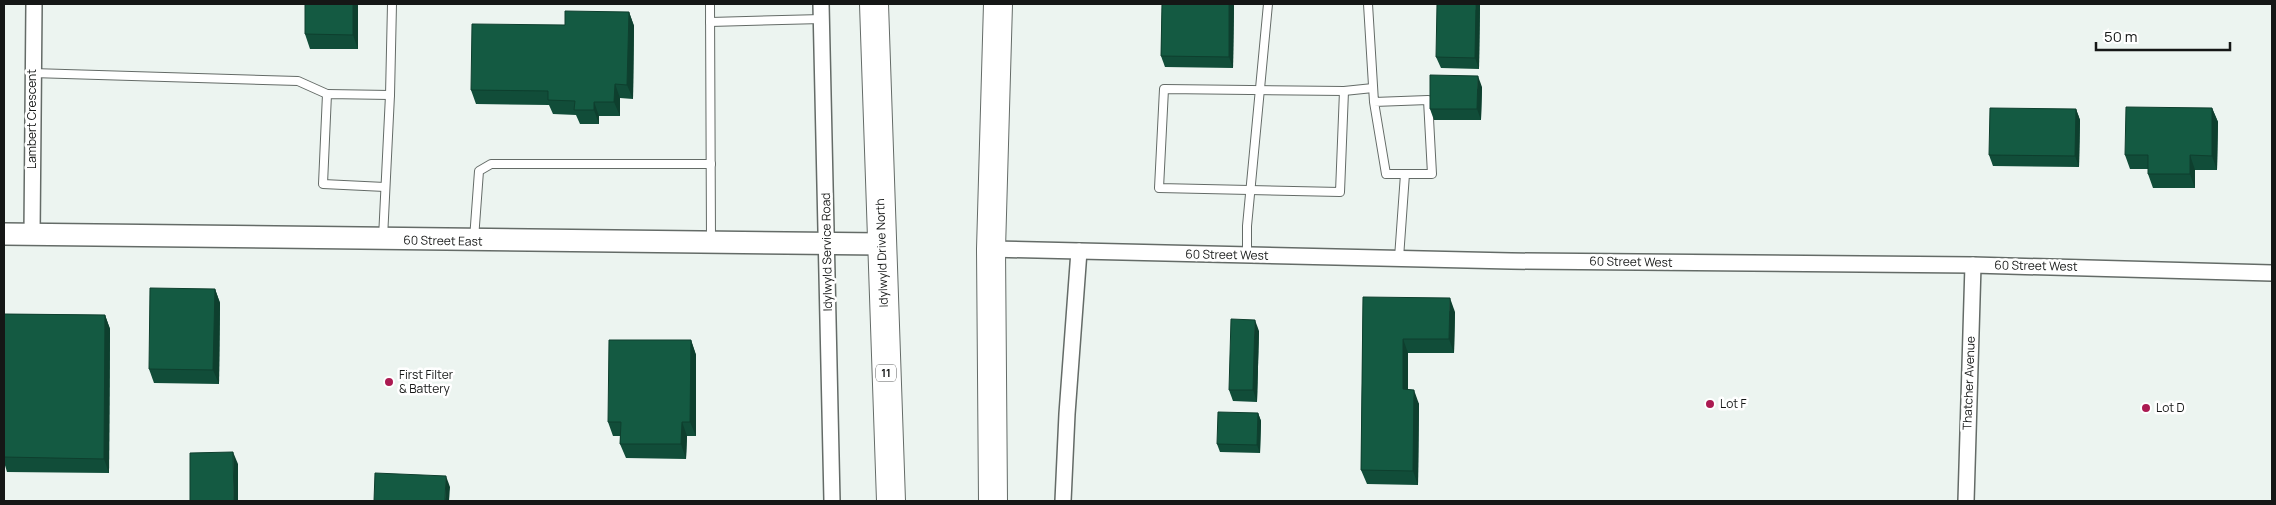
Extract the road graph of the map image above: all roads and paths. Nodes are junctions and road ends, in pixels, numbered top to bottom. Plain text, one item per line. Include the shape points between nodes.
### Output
1 (34, 4) edge
2 (392, 4) edge
3 (710, 4) edge
4 (821, 4) edge
5 (874, 4) edge
6 (998, 4) edge
7 (1268, 4) edge
8 (1368, 4) edge
9 (822, 19) junction
10 (710, 22) junction
11 (32, 73) junction
12 (1374, 88) junction
13 (1260, 90) junction
14 (1344, 91) junction
15 (327, 94) junction
16 (390, 95) junction
17 (1374, 102) junction
18 (711, 164) junction
19 (1404, 174) junction
20 (385, 186) junction
21 (1250, 190) junction
22 (4, 234) edge
23 (32, 234) junction
24 (383, 240) junction
25 (474, 241) junction
26 (711, 243) junction
27 (827, 243) junction
28 (882, 244) junction
29 (991, 249) junction
30 (1079, 251) junction
31 (1247, 255) junction
32 (1399, 258) junction
33 (1973, 265) junction
34 (2272, 273) edge
35 (832, 501) edge
36 (891, 501) edge
37 (993, 501) edge
38 (1063, 501) edge
39 (1966, 501) edge

1 - 11 street, Lambert Crescent
2 - 16 lane
3 - 10 lane
4 - 9 street, Idylwyld Service Road
5 - 28 highway, Idylwyld Drive North / 11
6 - 29 highway
7 - 13 lane
8 - 12 lane
9 - 10 lane
9 - 27 street, Idylwyld Service Road
10 - 18 lane
11 - 15 lane via 298,81
11 - 23 street, Lambert Crescent
12 - 14 lane
12 - 17 lane
13 - 14 lane
13 - 21 lane
13 - 21 lane via 1164,88 1159,188
14 - 21 lane via 1340,192
15 - 16 lane
15 - 20 lane via 323,184
16 - 20 lane
17 - 19 lane via 1386,174
17 - 19 lane via 1428,100 1432,174
18 - 25 lane via 491,164 478,170
18 - 26 lane
19 - 32 lane
20 - 24 lane
21 - 31 lane
22 - 23 street, 60 Street East
23 - 24 street, 60 Street East
24 - 25 street, 60 Street East
25 - 26 street, 60 Street East
26 - 27 street, 60 Street East
27 - 28 street, 60 Street East
27 - 35 street, Idylwyld Service Road
28 - 36 highway, Idylwyld Drive North / 11
29 - 30 street, 60 Street West
29 - 37 highway
30 - 31 street, 60 Street West
30 - 38 street via 1066,414
31 - 32 street, 60 Street West
32 - 33 street, 60 Street West
33 - 34 street, 60 Street West
33 - 39 street, Thatcher Avenue

